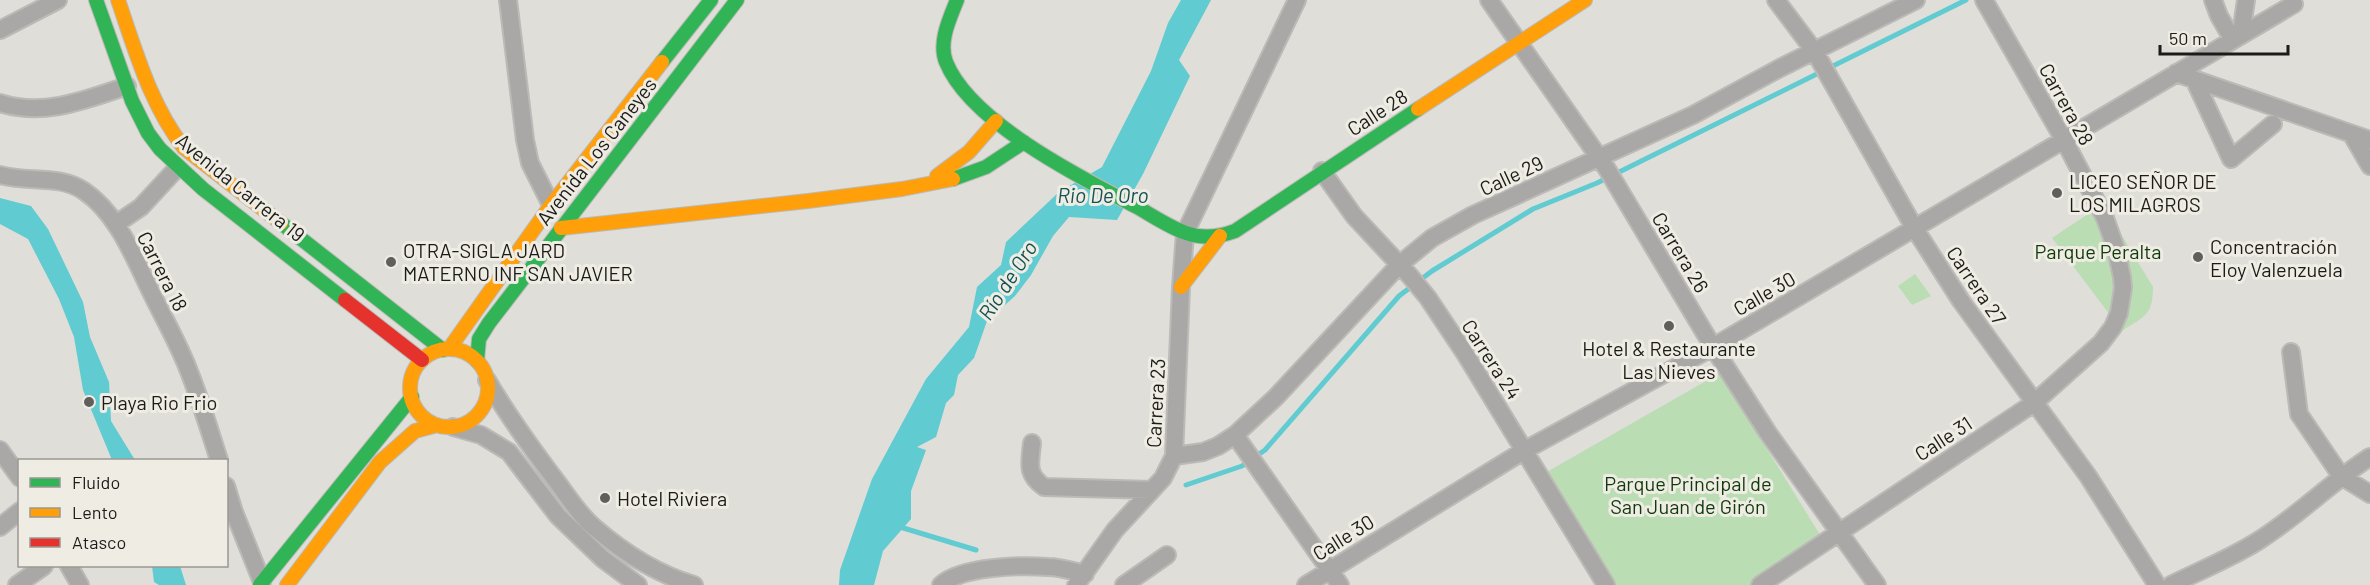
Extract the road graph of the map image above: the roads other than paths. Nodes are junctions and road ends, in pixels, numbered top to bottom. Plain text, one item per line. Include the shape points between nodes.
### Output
1 (58, 0) edge
2 (96, 0) edge
3 (118, 0) edge
4 (508, 0) edge
5 (711, 0) edge
6 (737, 0) edge
7 (957, 0) edge
8 (1296, 0) edge
9 (1489, 0) edge
10 (1585, 0) edge
11 (1776, 0) edge
12 (1916, 0) edge
13 (2213, 0) edge
14 (2247, 0) edge
15 (1987, 4) edge
16 (2294, 4) dead end
17 (0, 30) edge
18 (2237, 37) junction
19 (1520, 43) junction
20 (1818, 57) junction
21 (2176, 73) junction
22 (2194, 79) junction
23 (127, 86) junction
24 (0, 103) edge
25 (996, 121) junction
26 (2273, 124) dead end
27 (2352, 135) junction
28 (2064, 140) junction
29 (2370, 140) edge
30 (1024, 142) junction
31 (1603, 164) junction
32 (2370, 166) edge
33 (177, 168) junction
34 (1322, 171) junction
35 (0, 175) edge
36 (922, 185) junction
37 (551, 205) junction
38 (116, 224) junction
39 (561, 228) junction
40 (1914, 229) junction
41 (1185, 233) junction
42 (1220, 237) junction
43 (1405, 270) junction
44 (1181, 287) junction
45 (2122, 300) joint
46 (1713, 347) junction
47 (446, 350) junction
48 (2291, 352) dead end
49 (422, 360) junction
50 (477, 361) junction
51 (487, 380) junction
52 (412, 398) junction
53 (2034, 403) junction
54 (445, 426) junction
55 (1235, 435) junction
56 (1032, 443) dead end
57 (0, 450) edge
58 (1525, 450) junction
59 (1174, 456) junction
60 (2370, 457) edge
61 (219, 459) edge
62 (18, 475) edge
63 (2341, 476) junction
64 (1152, 490) junction
65 (228, 492) edge
66 (2370, 494) edge
67 (18, 514) edge
68 (0, 527) edge
69 (1840, 532) junction
70 (1167, 555) dead end
71 (43, 567) edge
72 (70, 567) edge
73 (1329, 569) junction
74 (1081, 581) edge
75 (261, 583) edge
76 (17, 585) edge
77 (80, 585) edge
78 (287, 585) edge
79 (638, 585) edge
80 (694, 585) edge
81 (941, 585) edge
82 (1124, 585) edge
83 (1305, 585) edge
84 (1340, 585) edge
85 (1606, 585) edge
86 (1760, 585) edge
87 (1877, 585) edge
88 (2157, 585) edge
89 (2170, 585) edge

1 - 17 street
2 - 23 street, Avenida Carrera 19
3 - 47 street, Avenida Carrera 19 via 152,92 173,136 184,148
4 - 37 street via 525,140 530,163
5 - 37 street, Avenida Los Caneyes
6 - 39 street, Avenida Los Caneyes
7 - 25 street via 946,33 945,61 968,97
8 - 41 street
9 - 19 street, Carrera 26
10 - 19 street, Calle 28
11 - 20 street, Carrera 27
12 - 20 street, Calle 29
13 - 18 street via 2219,16
14 - 18 street
15 - 28 street, Carrera 28
16 - 18 street, Calle 30
18 - 21 street, Calle 30
19 - 31 street, Carrera 26
19 - 34 street, Calle 28
20 - 31 street, Calle 29 via 1780,68
20 - 40 street, Carrera 27
21 - 22 street
21 - 28 street, Calle 30
22 - 26 street via 2231,159
22 - 27 street
23 - 24 street via 56,108 33,109
23 - 33 street, Avenida Carrera 19 via 148,132
25 - 30 street
25 - 36 street via 964,158
27 - 29 street
27 - 32 street
28 - 40 street, Calle 30
28 - 45 street, Carrera 28 via 2116,249
30 - 36 street via 984,169
30 - 41 street
31 - 43 street, Calle 29 via 1473,215 1432,238
31 - 46 street, Carrera 26
33 - 38 street via 141,207
33 - 49 street, Avenida Carrera 19
34 - 42 street, Calle 28 via 1235,231
34 - 43 street, Carrera 24 via 1354,216
35 - 38 street, Carrera 18 via 72,184 96,201
36 - 39 street
37 - 47 street, Avenida Los Caneyes
38 - 61 street, Carrera 18 via 190,372
39 - 50 street, Avenida Los Caneyes via 489,323 479,339
40 - 46 street, Calle 30
40 - 53 street, Carrera 27
41 - 42 street
41 - 44 street, Carrera 23
42 - 44 street
43 - 55 street, Calle 29
43 - 58 street, Carrera 24 via 1428,298
44 - 59 street, Carrera 23
45 - 53 street, Calle 31 via 2108,335
46 - 58 street, Calle 30
46 - 69 street, Carrera 26 via 1768,433
47 - 49 street
47 - 50 street via 464,352
48 - 63 street via 2299,414
49 - 52 street via 413,378
50 - 51 street
51 - 54 street via 488,391 473,419
51 - 80 street via 536,454 594,528 651,568
52 - 54 street via 421,414
52 - 75 street
53 - 69 street, Calle 31
53 - 88 street, Carrera 27 via 2088,476
54 - 78 street via 416,431 380,462
54 - 79 street via 481,435 509,452 558,516
55 - 59 street, Calle 29 via 1203,452
55 - 73 street
56 - 64 street via 1030,472 1044,487
57 - 62 street
58 - 73 street, Calle 30
58 - 85 street, Carrera 24
59 - 64 street, Carrera 23
60 - 63 street
63 - 66 street
63 - 89 street via 2257,542
64 - 74 street, Carrera 23 via 1115,530
65 - 75 street
67 - 68 street
69 - 86 street, Calle 31
69 - 87 street, Carrera 26
70 - 82 street
71 - 76 street
72 - 77 street
73 - 83 street, Calle 30
73 - 84 street
74 - 81 street via 1050,567 1008,567 967,574

